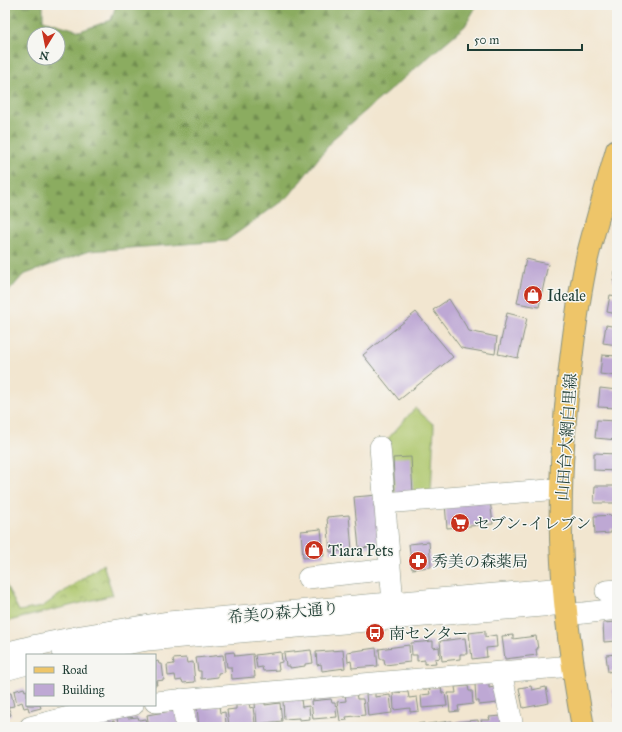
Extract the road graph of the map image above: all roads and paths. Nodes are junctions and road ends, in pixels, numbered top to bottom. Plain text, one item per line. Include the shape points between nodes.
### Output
1 (617, 150) edge
2 (611, 197) edge
3 (380, 447) dead end
4 (561, 489) junction
5 (384, 503) junction
6 (390, 570) junction
7 (308, 578) dead end
8 (565, 602) junction
9 (392, 603) junction
10 (617, 609) edge
11 (268, 622) junction
12 (5, 653) edge
13 (69, 654) edge
14 (26, 664) edge
15 (572, 666) junction
16 (5, 670) edge
17 (501, 672) junction
18 (182, 699) junction
19 (156, 702) edge
20 (128, 706) edge
21 (30, 727) edge
22 (186, 727) edge
23 (513, 727) edge
24 (583, 727) edge

1 - 2 main road, 山田台大網白里線
2 - 4 main road, 山田台大網白里線 via 587,258 575,328 567,392
3 - 5 street
4 - 5 street
4 - 8 main road, 山田台大網白里線
5 - 6 street
6 - 7 street
6 - 9 street
8 - 9 street, 希美の森大通り
8 - 10 street
8 - 11 street, 希美の森大通り
8 - 15 main road, 山田台大網白里線
9 - 11 street, 希美の森大通り
11 - 12 street, 希美の森大通り via 168,622 37,644
11 - 13 street, 希美の森大通り
14 - 16 street
15 - 17 street
15 - 24 main road, 山田台大網白里線
17 - 18 street
17 - 23 street
18 - 19 street
18 - 22 street
20 - 21 street

